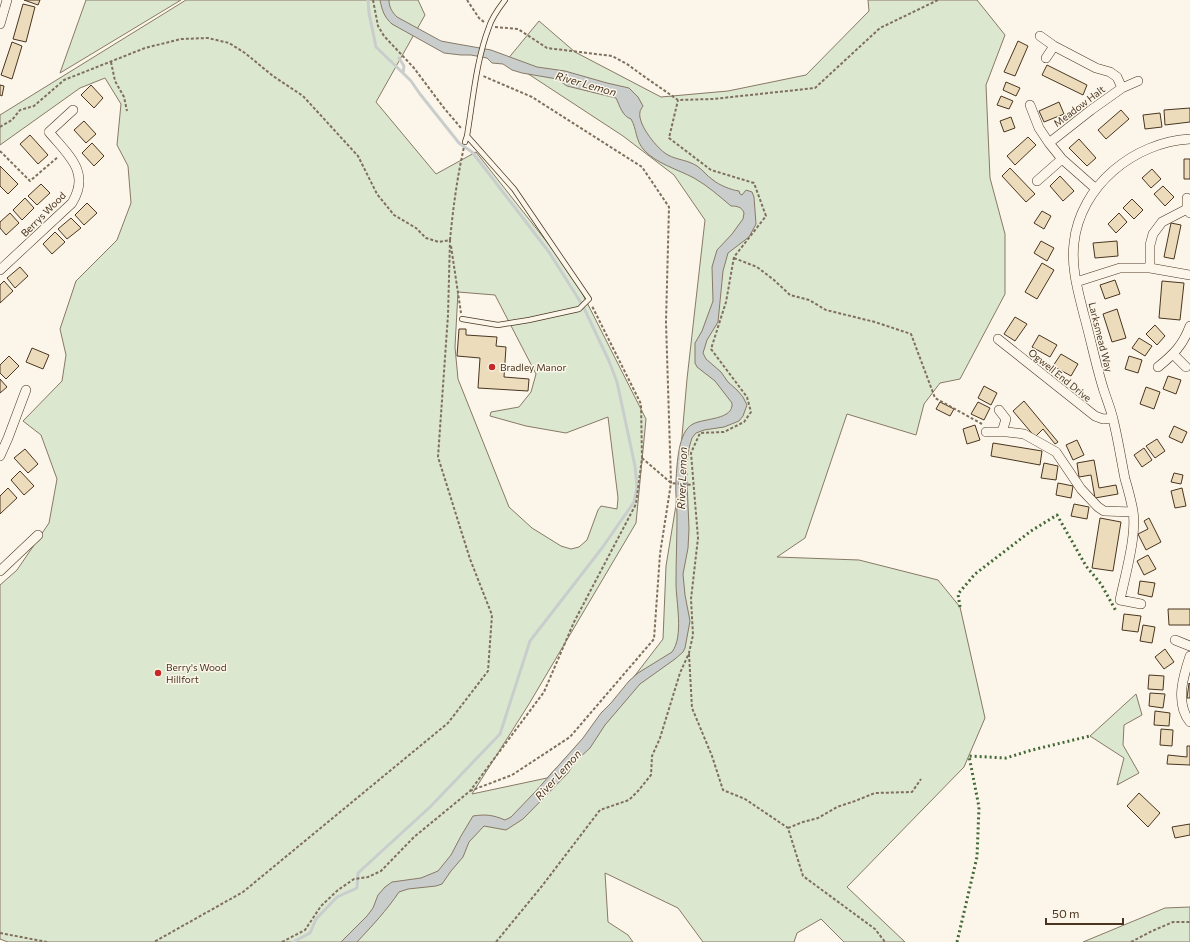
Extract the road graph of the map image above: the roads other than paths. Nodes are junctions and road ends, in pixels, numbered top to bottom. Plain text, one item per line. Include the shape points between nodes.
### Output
1 (7, 0) edge
2 (505, 0) edge
3 (0, 24) edge
4 (1040, 36) dead end
5 (1054, 46) junction
6 (1046, 58) dead end
7 (1138, 81) dead end
8 (1122, 88) junction
9 (1030, 105) dead end
10 (73, 110) dead end
11 (467, 136) junction
12 (1190, 139) edge
13 (465, 142) dead end
14 (1049, 143) junction
15 (1062, 160) junction
16 (1037, 181) dead end
17 (1096, 189) junction
18 (1187, 198) dead end
19 (1189, 211) edge
20 (1150, 268) junction
21 (0, 270) edge
22 (1190, 275) edge
23 (1076, 282) junction
24 (462, 319) road end
25 (1190, 326) edge
26 (998, 339) dead end
27 (1173, 354) junction
28 (1158, 367) dead end
29 (1186, 367) dead end
30 (26, 390) dead end
31 (1000, 410) dead end
32 (1113, 418) junction
33 (988, 432) road end
34 (1002, 432) junction
35 (0, 456) edge
36 (1133, 512) junction
37 (38, 535) dead end
38 (0, 571) edge
39 (1142, 604) dead end
40 (1175, 640) dead end
41 (1190, 646) edge
42 (1190, 656) edge
43 (1190, 722) edge

1 - 3 street
2 - 11 lane via 489,26 483,46
4 - 5 street, Meadow Halt
5 - 6 street
5 - 8 street, Meadow Halt via 1096,68 1110,72 1117,77
7 - 8 street, Meadow Halt
8 - 14 street, Meadow Halt
9 - 14 street, Meadow Halt via 1038,128
10 - 21 street, Berrys Wood via 49,132 75,163 79,174 78,194 72,203
11 - 13 lane
11 - 24 lane via 514,189 589,299 579,309 498,325
12 - 17 street, Larksmead Way via 1154,146 1138,153 1123,162
14 - 15 street, Meadow Halt
15 - 16 street
15 - 17 street, Meadow Halt
17 - 23 street, Larksmead Way via 1078,224 1074,244
18 - 19 street
19 - 20 street via 1162,222 1153,234 1150,245
20 - 22 street
20 - 23 street via 1120,268
23 - 32 street, Larksmead Way via 1103,390
25 - 27 street via 1186,337
26 - 32 street, Ogwell End Drive via 1095,416 1103,419
27 - 28 street
27 - 29 street
30 - 35 street
31 - 34 street via 1006,419
32 - 36 street, Larksmead Way
33 - 34 street
34 - 36 street via 1024,434 1056,452 1081,489 1104,511
36 - 39 street, Larksmead Way via 1134,530 1120,605
37 - 38 street
40 - 41 street
42 - 43 street via 1183,678 1182,694 1182,706

